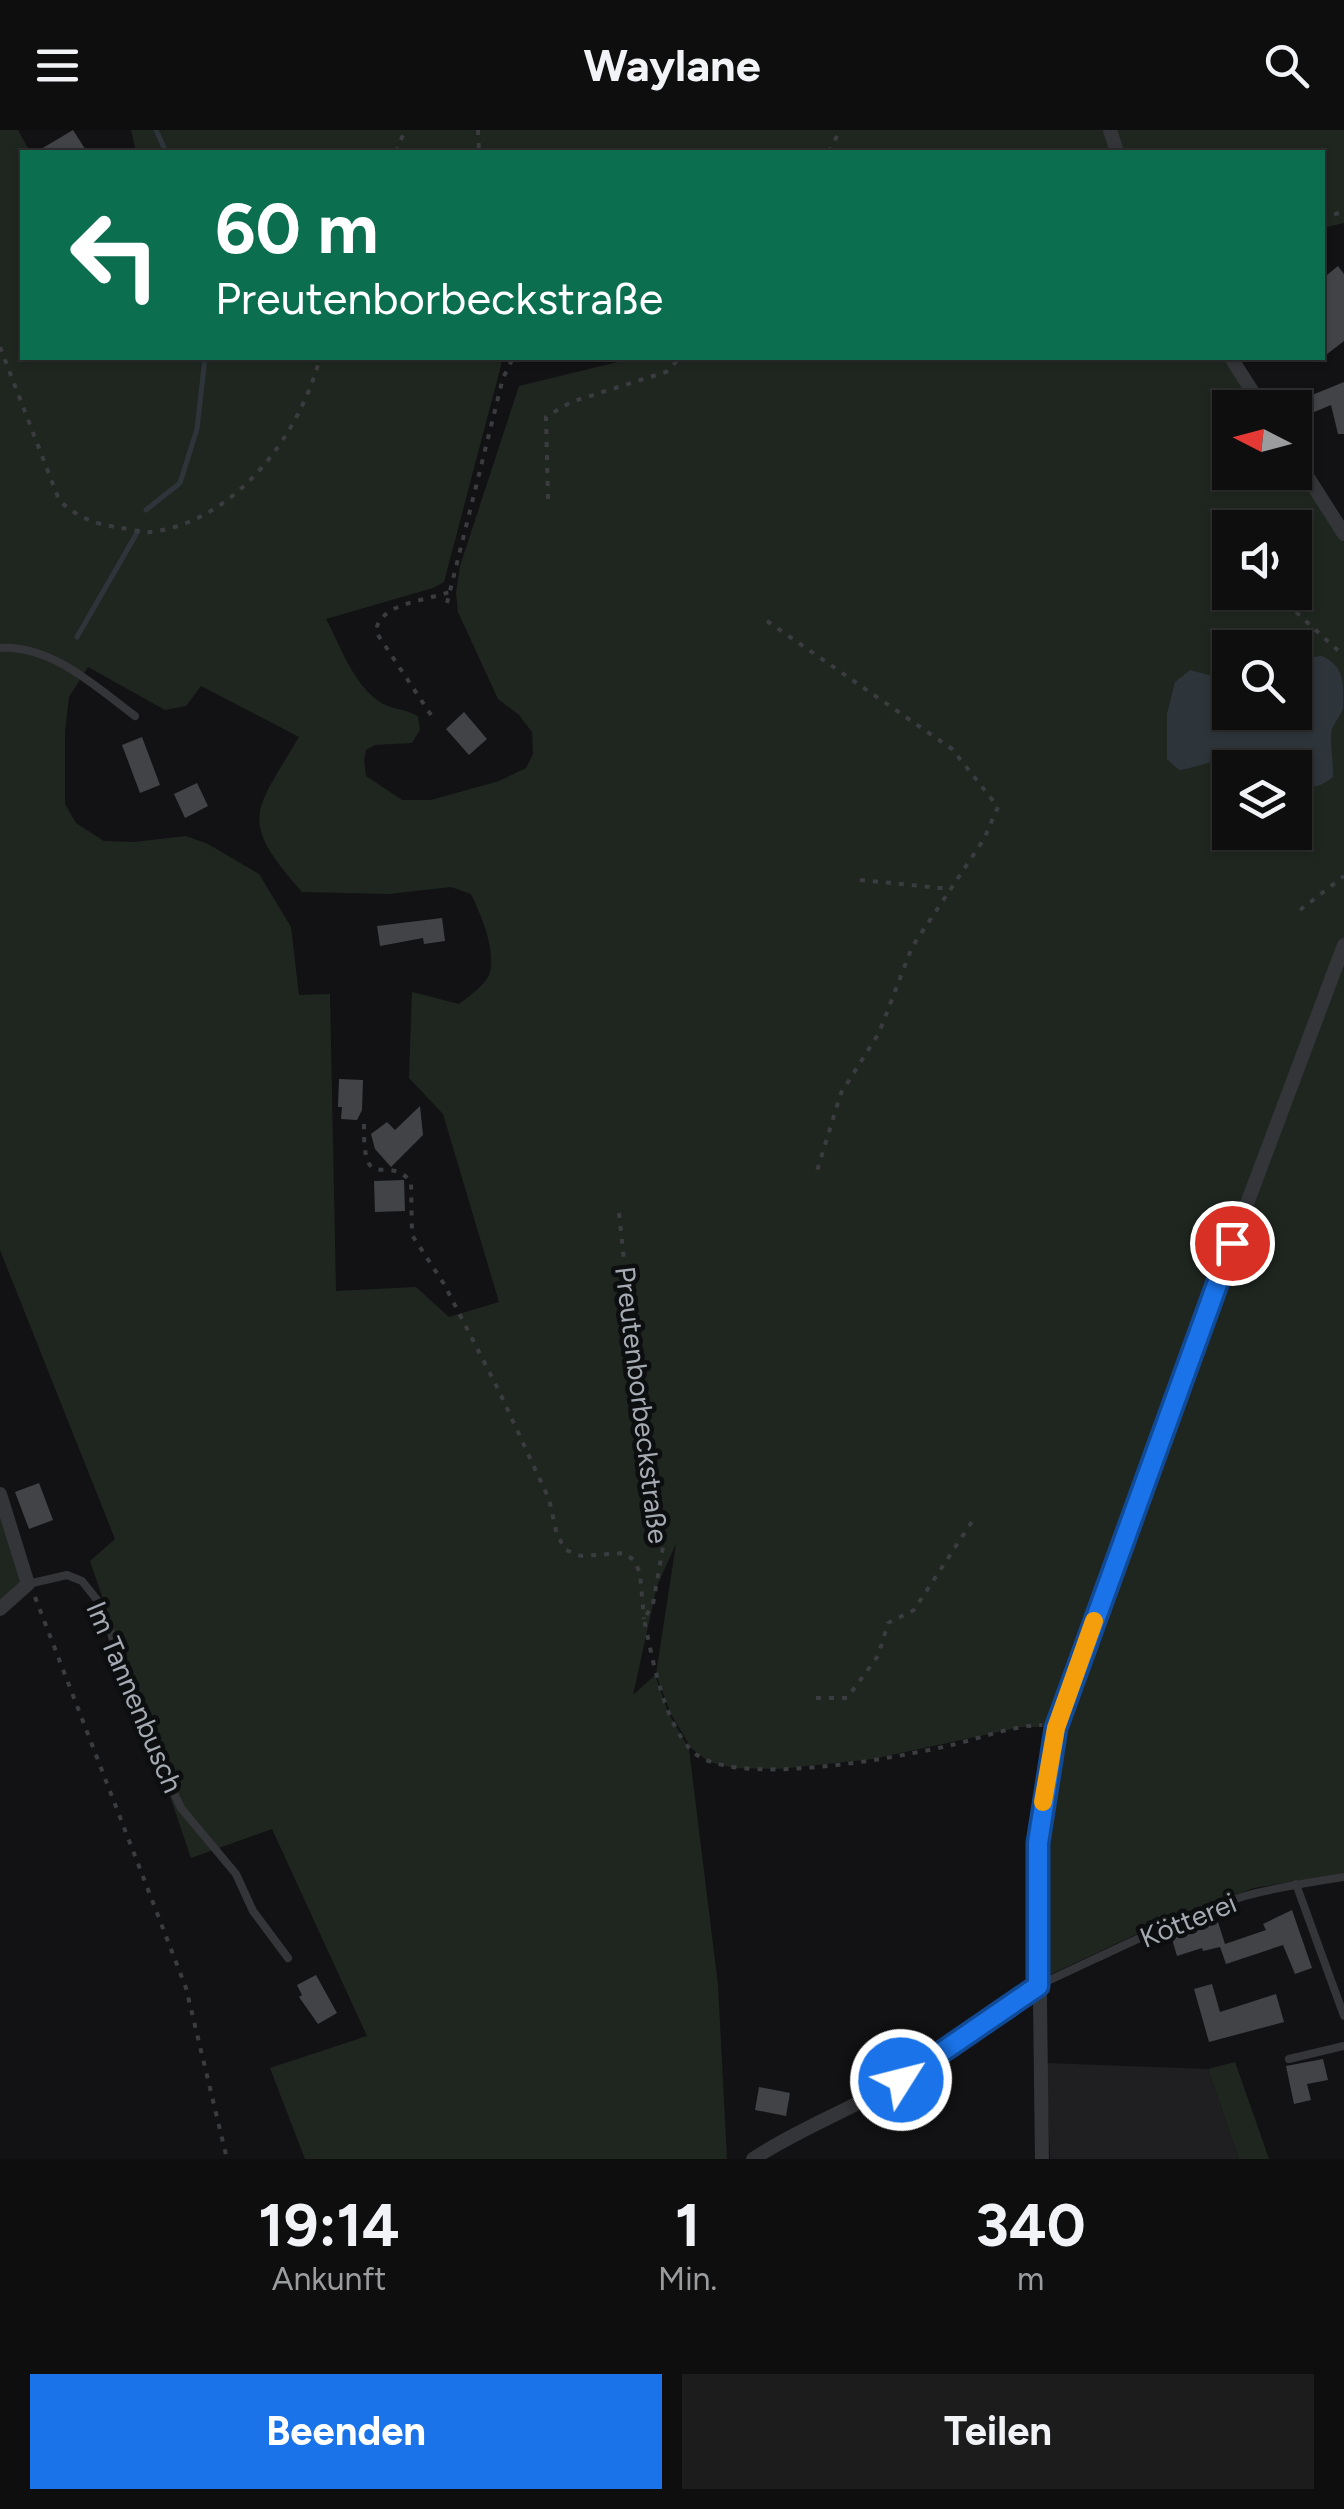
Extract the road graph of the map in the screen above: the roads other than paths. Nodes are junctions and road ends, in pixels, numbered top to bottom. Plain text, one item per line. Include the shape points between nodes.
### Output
1 (1232, 360) edge
2 (1251, 390) edge
3 (1312, 484) edge
4 (1344, 534) edge
5 (0, 648) edge
6 (134, 716) dead end
7 (1344, 945) edge
8 (0, 1494) edge
9 (28, 1584) junction
10 (0, 1609) edge
11 (1344, 1877) edge
12 (1296, 1884) junction
13 (288, 1958) dead end
14 (1038, 1986) junction
15 (1344, 2016) edge
16 (1344, 2046) edge
17 (1289, 2059) dead end
18 (753, 2159) edge
19 (1042, 2159) edge

1 - 2 street
3 - 4 street
5 - 6 lane via 30,650 60,663
7 - 14 street via 1056,1728 1038,1843
8 - 9 street
9 - 10 street
9 - 13 lane, Im Tannenbusch via 67,1575 82,1580 102,1606 138,1716 182,1808 236,1874
11 - 12 lane, Kötterei
12 - 14 lane, Kötterei via 1243,1897
12 - 15 lane
14 - 18 street via 901,2080
14 - 19 street
16 - 17 lane

